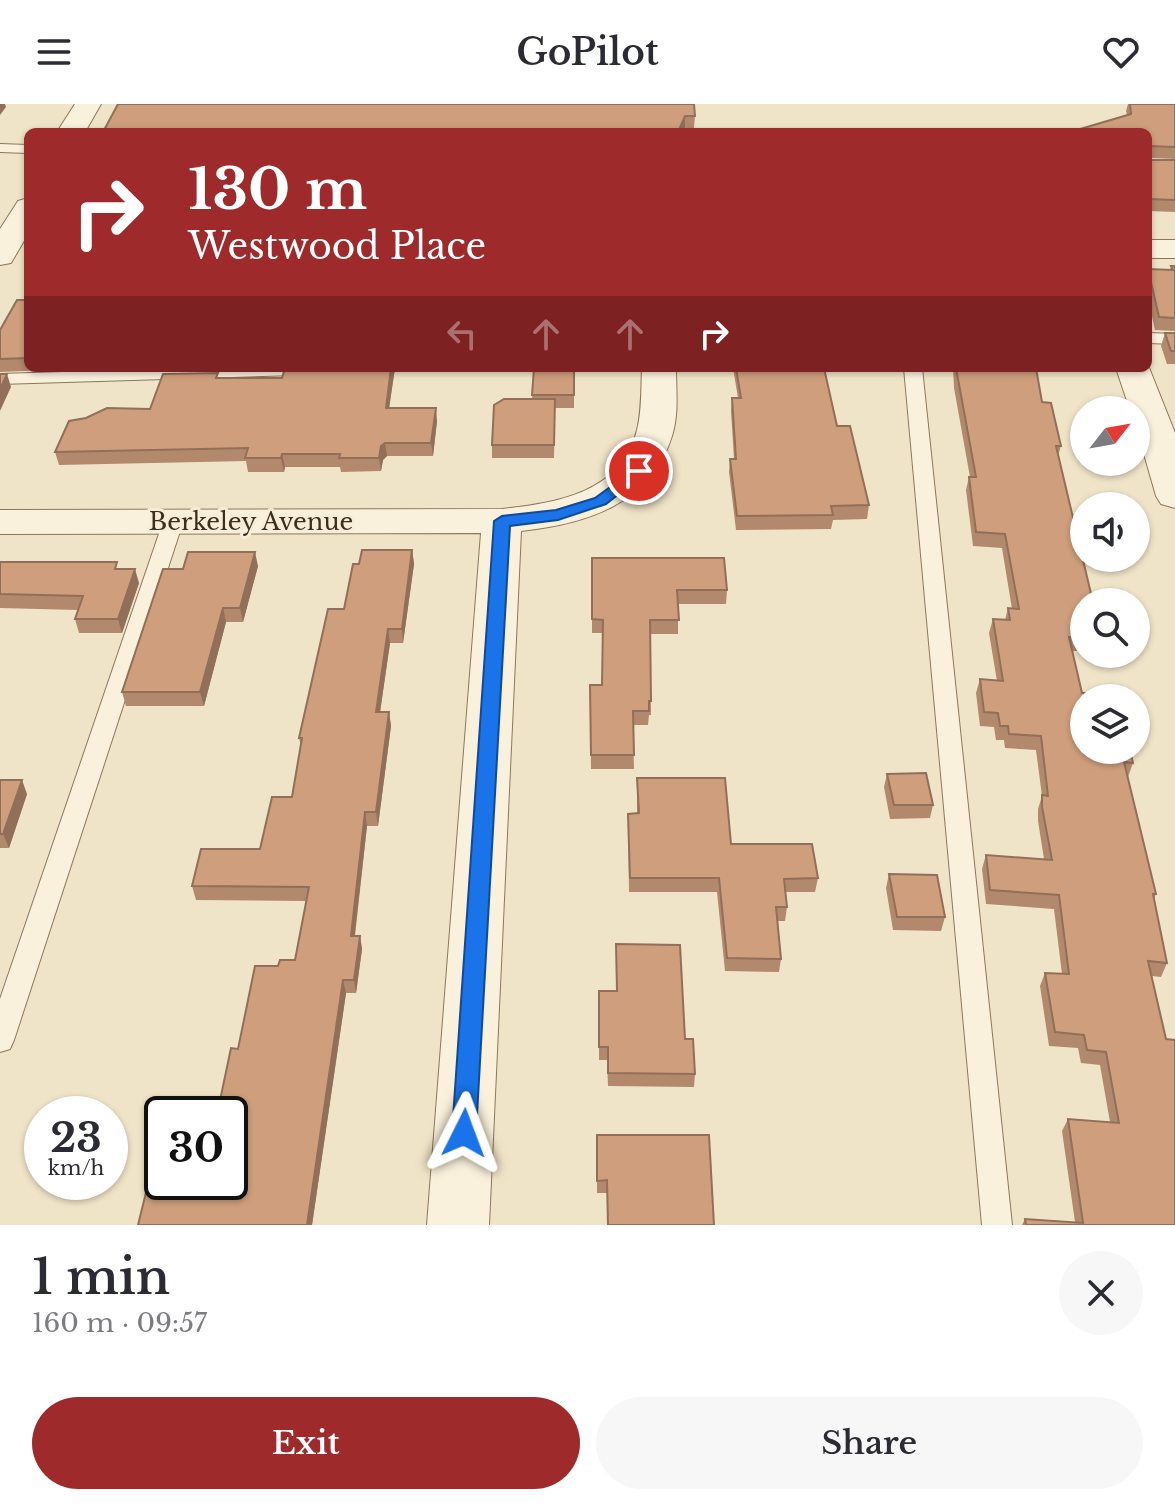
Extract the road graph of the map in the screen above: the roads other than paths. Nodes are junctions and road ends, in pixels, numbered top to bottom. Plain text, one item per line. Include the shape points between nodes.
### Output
1 (88, 104) edge
2 (73, 128) edge
3 (0, 148) edge
4 (24, 149) edge
5 (24, 214) edge
6 (1152, 249) edge
7 (1175, 249) edge
8 (0, 256) edge
9 (24, 262) edge
10 (0, 264) edge
11 (1152, 338) edge
12 (1175, 339) edge
13 (230, 372) edge
14 (659, 372) edge
15 (913, 372) edge
16 (1135, 372) edge
17 (0, 379) edge
18 (1170, 456) edge
19 (1175, 496) edge
20 (502, 521) junction
21 (0, 522) edge
22 (173, 522) junction
23 (0, 1040) edge
24 (458, 1225) edge
25 (997, 1225) edge

1 - 2 street
3 - 4 lane
5 - 8 street
6 - 7 street
9 - 10 street
11 - 12 lane
13 - 17 lane
14 - 20 street, Berkeley Avenue via 655,434 639,471 601,501 558,515
15 - 25 lane
16 - 18 street
18 - 19 street
20 - 22 street, Berkeley Avenue
20 - 24 street
21 - 22 street, Berkeley Avenue
22 - 23 lane

